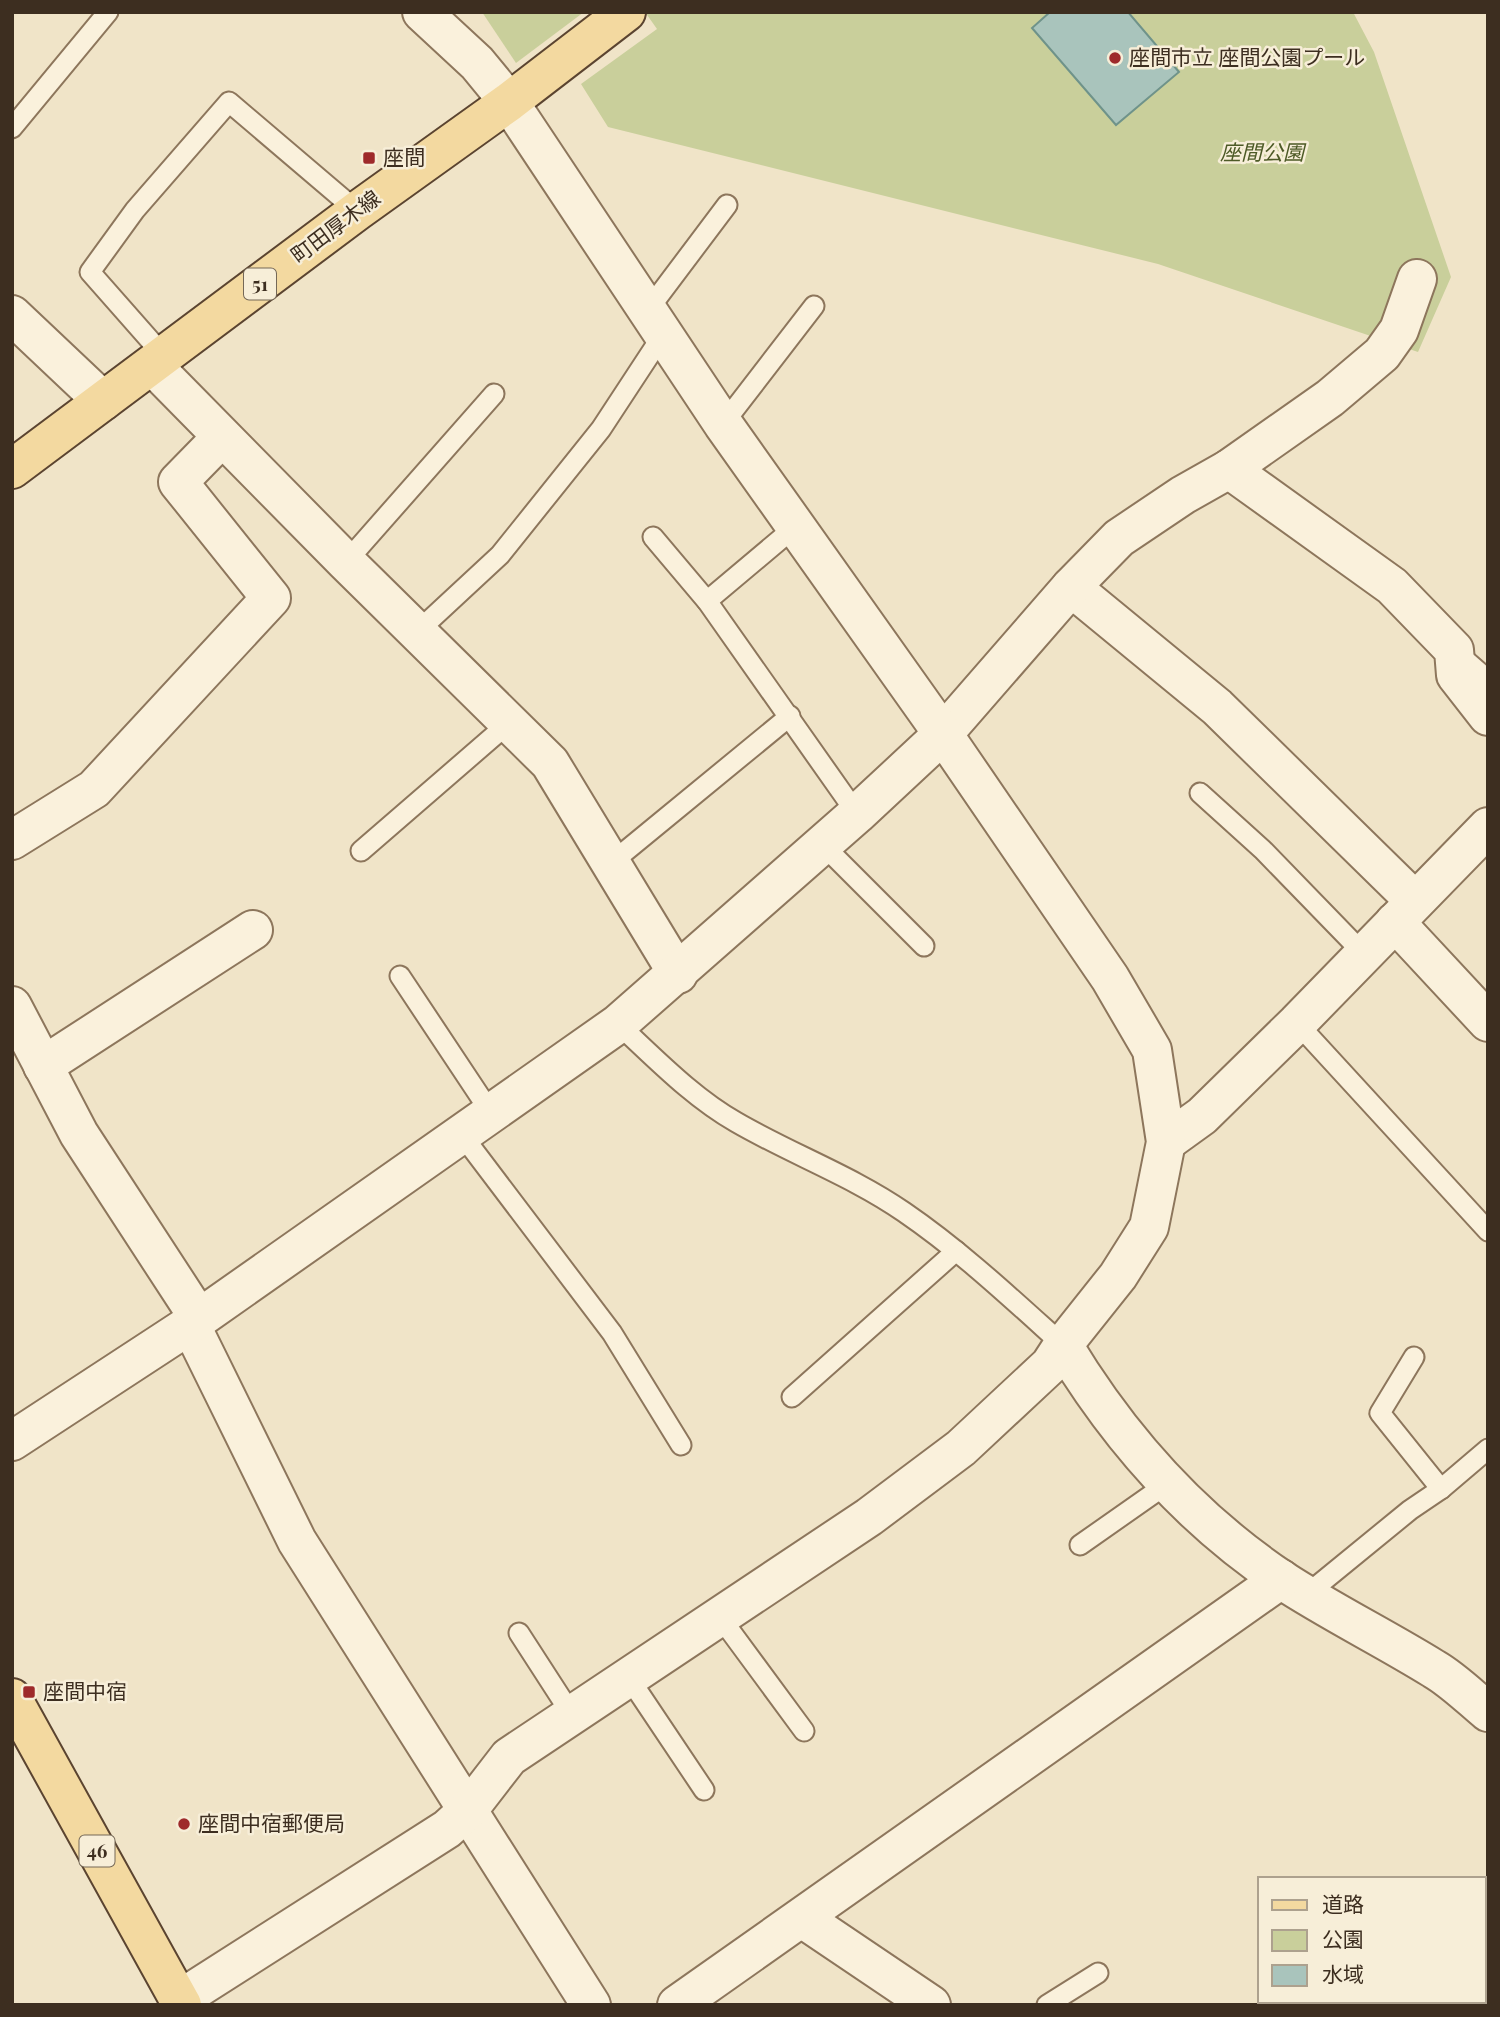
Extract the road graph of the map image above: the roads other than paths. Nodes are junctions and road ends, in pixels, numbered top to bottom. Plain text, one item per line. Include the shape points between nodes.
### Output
1 (108, 12) edge
2 (422, 12) edge
3 (626, 12) edge
4 (509, 102) junction
5 (12, 128) edge
6 (727, 205) dead end
7 (357, 211) junction
8 (1417, 279) dead end
9 (814, 306) dead end
10 (12, 315) edge
11 (656, 322) junction
12 (158, 360) junction
13 (494, 394) dead end
14 (103, 401) junction
15 (723, 424) junction
16 (222, 437) junction
17 (12, 469) edge
18 (1229, 469) junction
19 (796, 527) junction
20 (653, 537) dead end
21 (346, 562) junction
22 (1071, 587) junction
23 (707, 601) junction
24 (417, 632) junction
25 (1454, 650) junction
26 (1488, 680) edge
27 (790, 716) junction
28 (1488, 716) edge
29 (510, 722) junction
30 (943, 733) junction
31 (1200, 793) dead end
32 (857, 814) junction
33 (1488, 827) edge
34 (12, 840) edge
35 (823, 845) junction
36 (361, 851) dead end
37 (611, 863) junction
38 (1405, 912) junction
39 (253, 930) dead end
40 (924, 946) dead end
41 (1363, 953) junction
42 (678, 974) junction
43 (400, 976) dead end
44 (12, 1006) edge
45 (1488, 1022) edge
46 (1297, 1023) junction
47 (618, 1024) junction
48 (43, 1066) junction
49 (477, 1124) junction
50 (1166, 1142) junction
51 (1488, 1231) edge
52 (956, 1251) junction
53 (194, 1322) junction
54 (1063, 1345) junction
55 (1415, 1357) dead end
56 (792, 1396) dead end
57 (12, 1441) edge
58 (681, 1445) dead end
59 (1488, 1449) edge
60 (1167, 1484) junction
61 (1441, 1489) junction
62 (1080, 1545) dead end
63 (1293, 1587) junction
64 (720, 1617) junction
65 (519, 1633) dead end
66 (629, 1678) junction
67 (12, 1698) edge
68 (1488, 1712) edge
69 (572, 1715) junction
70 (804, 1731) dead end
71 (704, 1790) dead end
72 (468, 1810) junction
73 (802, 1918) junction
74 (1098, 1973) dead end
75 (181, 2002) edge
76 (591, 2005) edge
77 (677, 2005) edge
78 (931, 2005) edge
79 (1048, 2005) edge

1 - 5 lane
2 - 4 street via 477,63
3 - 4 main road, 町田厚木線 / 51
4 - 7 main road, 町田厚木線 / 51
4 - 11 street
6 - 11 lane
7 - 12 main road, 町田厚木線 / 51
7 - 12 lane via 229,103 135,210 90,272
8 - 18 street via 1399,331 1382,354 1330,398
9 - 15 lane
10 - 14 street
11 - 15 street
11 - 24 lane via 601,429 500,555
12 - 14 main road, 町田厚木線 / 51
12 - 16 street
13 - 21 lane
14 - 17 main road, 町田厚木線 / 51
15 - 19 street
16 - 21 street
16 - 34 street via 178,482 271,598 94,789
18 - 22 street via 1119,538
18 - 25 street via 1392,586
19 - 23 lane
19 - 30 street
20 - 23 lane
21 - 24 street
22 - 30 street
22 - 38 street via 1217,707
23 - 27 lane
24 - 29 street
25 - 26 lane
25 - 28 street via 1457,675
27 - 32 lane
27 - 37 lane
29 - 36 lane
29 - 37 street via 550,763
30 - 32 street
30 - 50 street via 1110,978 1152,1050
31 - 41 lane
32 - 35 street
33 - 38 street
35 - 40 lane
35 - 42 street
37 - 42 street
38 - 41 street
38 - 45 street
39 - 48 street
41 - 46 street
42 - 47 street
43 - 49 lane
44 - 48 street
46 - 50 street via 1202,1116
46 - 51 lane
47 - 49 street
47 - 52 lane via 681,1082 734,1121 903,1211
48 - 53 street via 79,1134 193,1309
49 - 53 street
49 - 58 lane
50 - 54 street via 1149,1227 1118,1276
52 - 54 lane
52 - 56 lane
53 - 57 street
53 - 72 street via 196,1336 297,1541
54 - 60 street via 1116,1425
54 - 64 street via 1050,1365 961,1448 869,1517
55 - 61 lane via 1380,1413
59 - 61 lane
60 - 62 lane
60 - 63 street via 1230,1542
61 - 63 lane
63 - 68 street via 1436,1670
63 - 73 street
64 - 66 street
64 - 70 lane
65 - 69 lane
66 - 69 street
66 - 71 lane
67 - 75 main road, 46
69 - 72 street via 509,1757
72 - 75 street via 447,1829
72 - 76 street
73 - 77 street
73 - 78 street
74 - 79 lane

